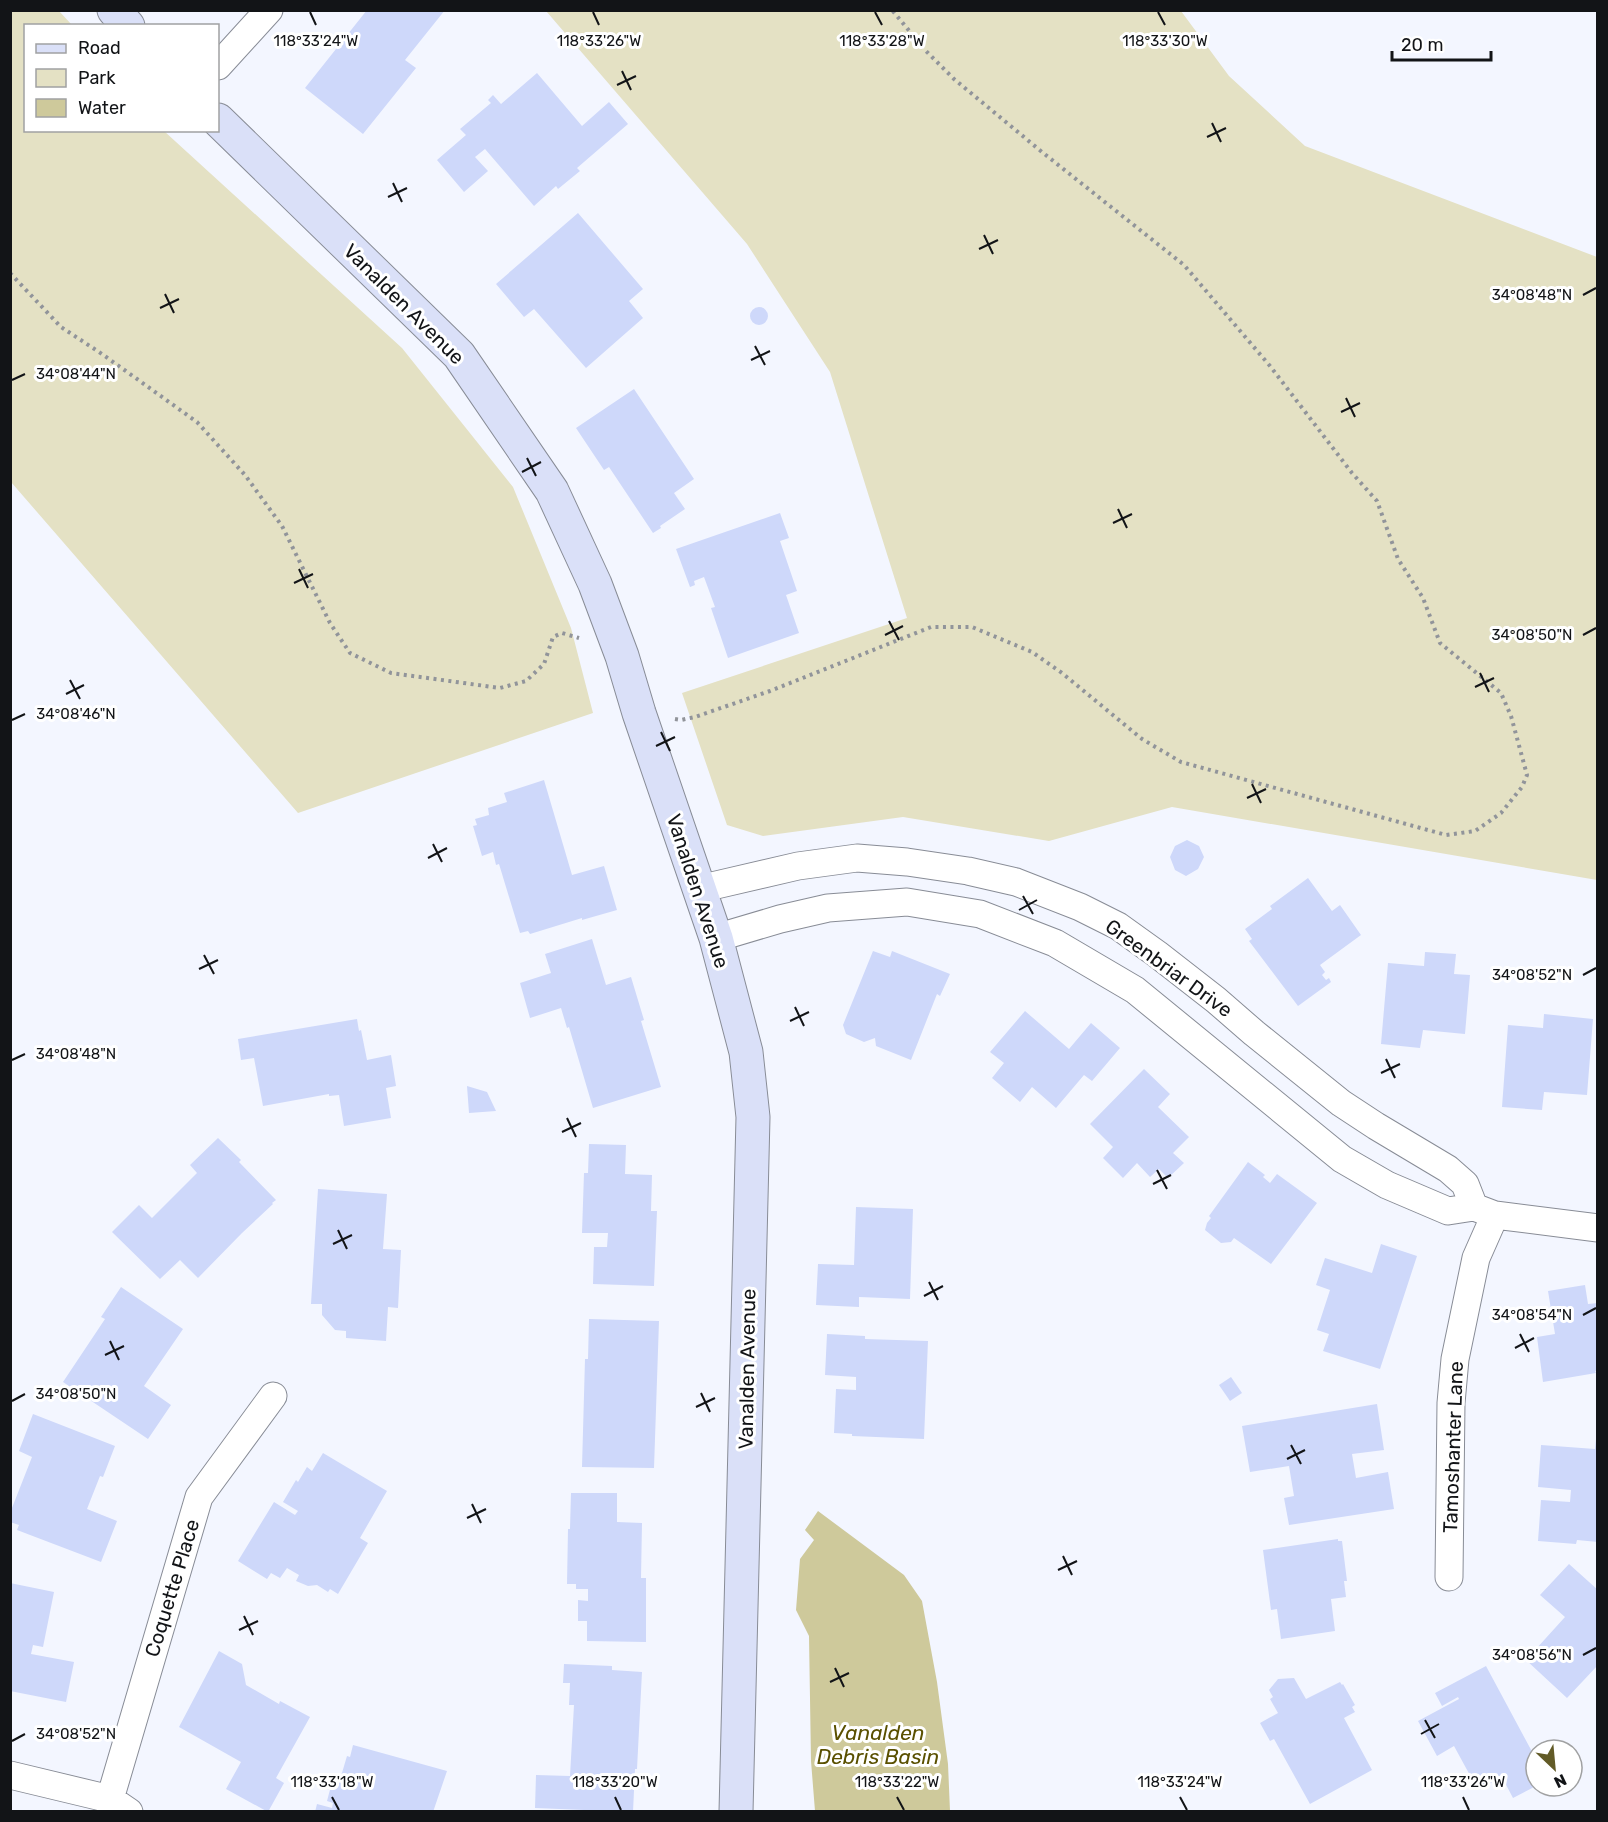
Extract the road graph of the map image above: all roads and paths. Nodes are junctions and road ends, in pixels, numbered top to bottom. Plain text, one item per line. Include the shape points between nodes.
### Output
1 (114, 10) edge
2 (269, 10) edge
3 (892, 10) edge
4 (126, 24) edge
5 (219, 65) edge
6 (219, 121) edge
7 (10, 273) edge
8 (622, 656) junction
9 (639, 713) junction
10 (699, 889) junction
11 (716, 938) junction
12 (1484, 1211) junction
13 (1598, 1228) edge
14 (273, 1396) dead end
15 (1449, 1576) dead end
16 (10, 1775) edge
17 (119, 1805) edge
18 (736, 1812) edge

1 - 4 main road
2 - 5 street
3 - 9 path via 954,78 1184,265 1270,366 1377,501 1398,559 1424,597 1440,643 1501,693 1527,775 1522,788 1501,813 1475,831 1446,835 1181,762 1142,739 1032,652 972,627 931,627 695,717 681,720
6 - 8 main road, Vanalden Avenue via 459,355 552,491 595,584
7 - 8 path via 61,327 197,422 245,475 282,526 330,623 350,653 391,673 500,688 526,681 544,664 553,637 562,633
8 - 9 main road, Vanalden Avenue
9 - 10 main road, Vanalden Avenue
10 - 11 main road, Vanalden Avenue
10 - 12 street, Greenbriar Drive via 798,866 857,858 968,871 1016,882 1080,907 1118,926 1157,954 1341,1103 1448,1169 1465,1184
11 - 12 street, Greenbriar Drive via 828,908 907,902 980,914 1055,943 1135,990 1342,1159 1387,1185 1448,1211
11 - 18 main road, Vanalden Avenue via 746,1052 753,1117
12 - 13 street, Greenbriar Drive
12 - 15 street, Tamoshanter Lane via 1455,1359
14 - 17 street, Coquette Place via 199,1497
16 - 17 street

